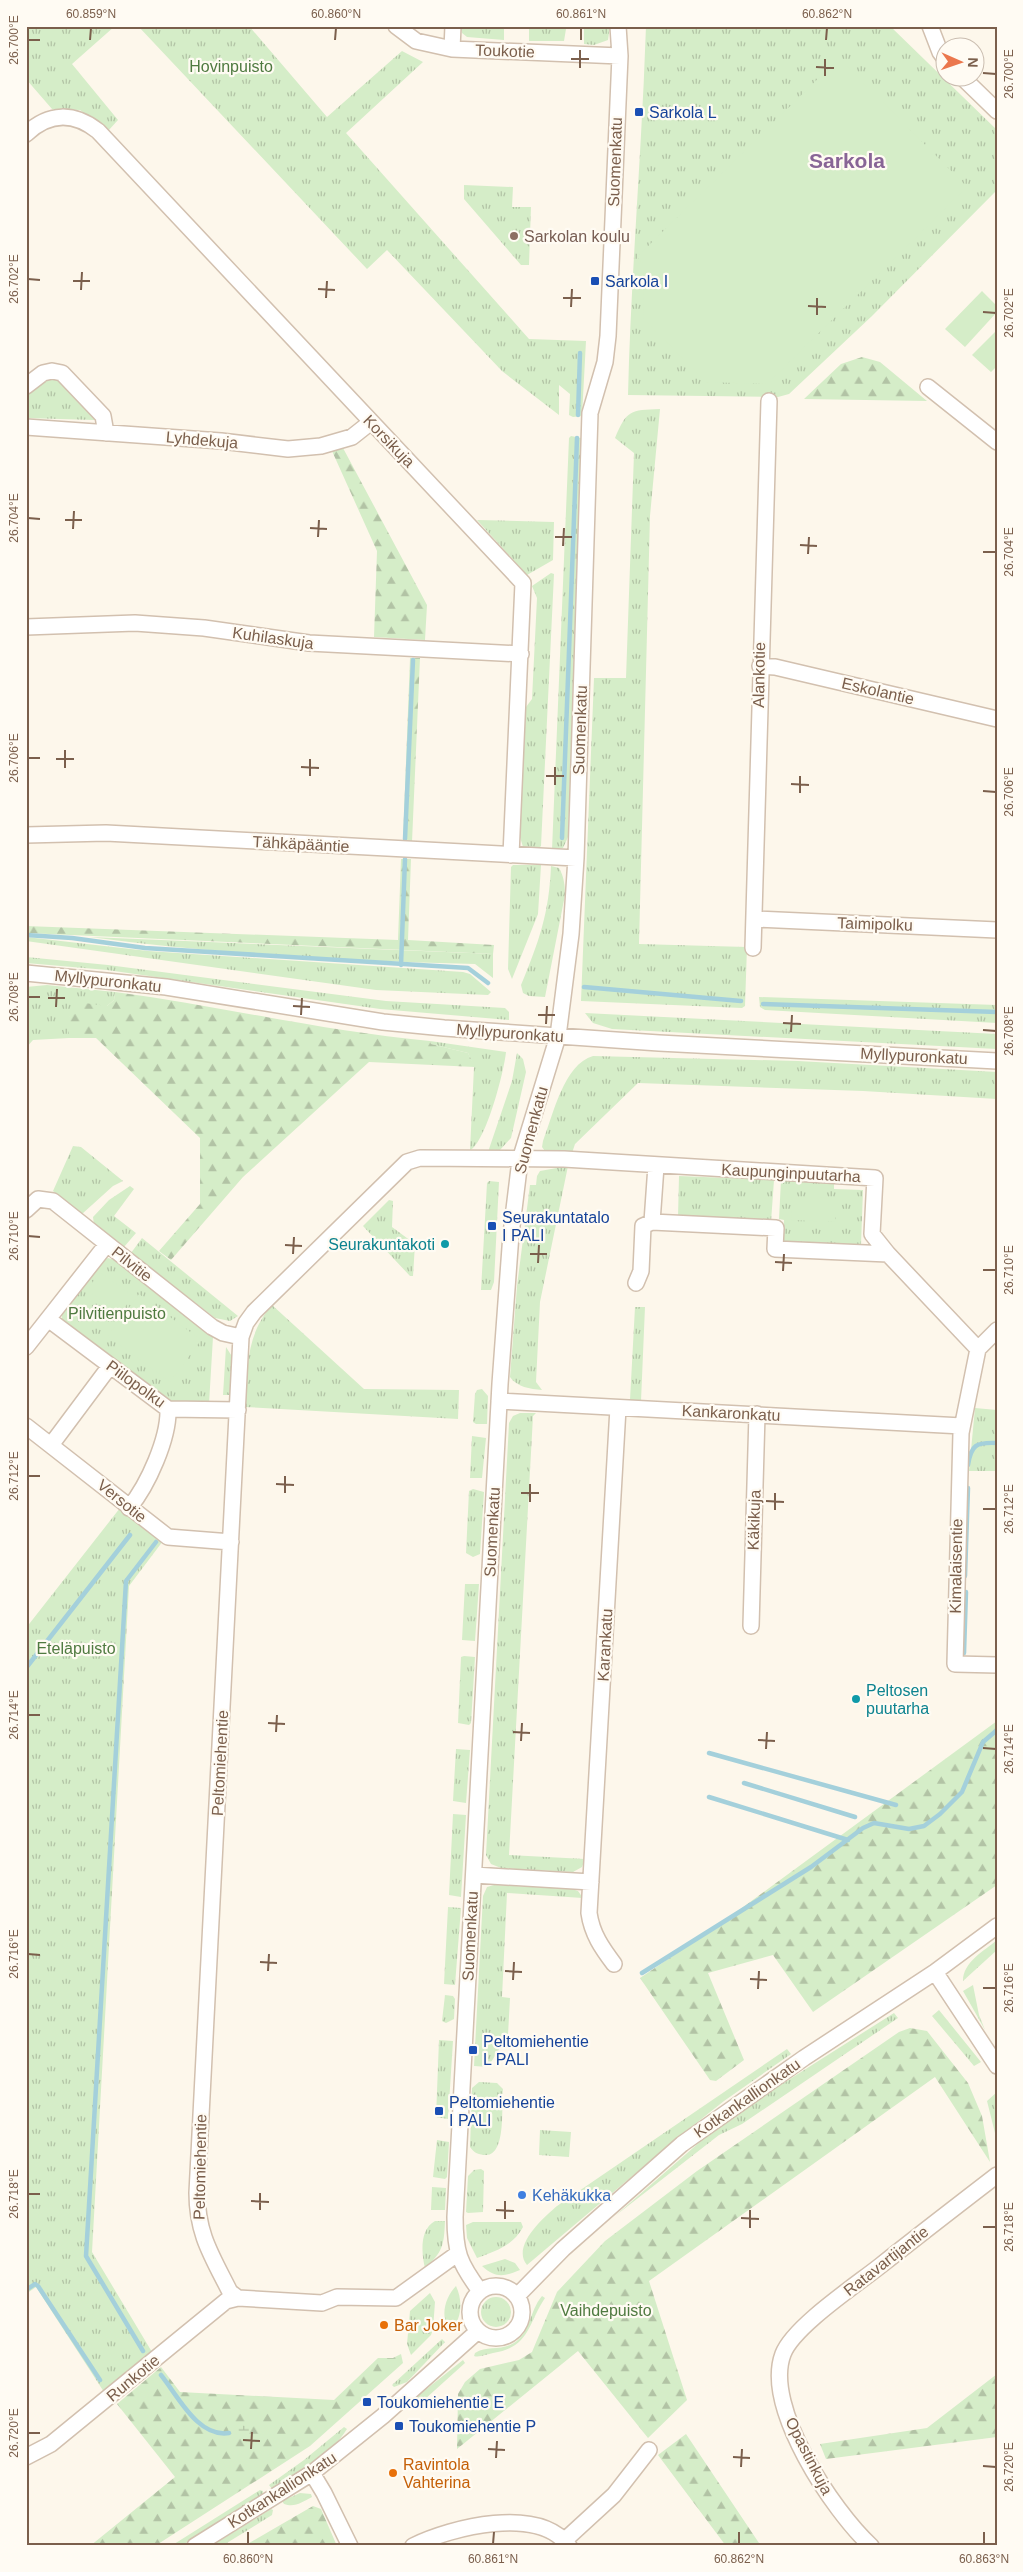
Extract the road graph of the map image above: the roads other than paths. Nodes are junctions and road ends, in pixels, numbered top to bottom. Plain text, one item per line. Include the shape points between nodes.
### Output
1 (396, 26) edge
2 (453, 26) edge
3 (618, 26) edge
4 (930, 26) edge
5 (936, 39) edge
6 (452, 49) junction
7 (620, 56) junction
8 (974, 88) edge
9 (997, 110) edge
10 (26, 134) edge
11 (26, 386) edge
12 (928, 387) dead end
13 (769, 401) dead end
14 (371, 422) junction
15 (26, 427) edge
16 (106, 433) junction
17 (997, 442) edge
18 (26, 627) edge
19 (521, 654) junction
20 (760, 666) junction
21 (997, 719) edge
22 (26, 835) edge
23 (511, 855) junction
24 (576, 858) junction
25 (754, 920) junction
26 (997, 930) edge
27 (753, 948) dead end
28 (26, 973) edge
29 (558, 1036) junction
30 (997, 1061) edge
31 (520, 1160) junction
32 (656, 1166) junction
33 (26, 1210) edge
34 (652, 1222) junction
35 (108, 1244) junction
36 (888, 1254) junction
37 (636, 1283) dead end
38 (48, 1319) junction
39 (997, 1330) edge
40 (241, 1337) junction
41 (26, 1347) edge
42 (978, 1349) junction
43 (110, 1366) junction
44 (499, 1401) junction
45 (618, 1408) junction
46 (168, 1409) junction
47 (238, 1410) junction
48 (757, 1414) junction
49 (26, 1426) edge
50 (962, 1426) junction
51 (51, 1445) junction
52 (129, 1508) junction
53 (231, 1542) junction
54 (751, 1626) dead end
55 (997, 1665) edge
56 (474, 1875) junction
57 (591, 1882) junction
58 (997, 1926) edge
59 (614, 1964) dead end
60 (935, 1972) junction
61 (997, 2066) edge
62 (997, 2175) edge
63 (457, 2254) junction
64 (480, 2291) junction
65 (517, 2296) junction
66 (238, 2298) junction
67 (478, 2332) junction
68 (783, 2353) joint
69 (649, 2450) dead end
70 (26, 2457) edge
71 (312, 2473) junction
72 (567, 2543) edge
73 (196, 2546) edge
74 (350, 2546) edge
75 (413, 2546) edge
76 (871, 2546) edge

1 - 6 street, Toukotie via 416,41
2 - 6 street
3 - 7 street, Suomenkatu
4 - 5 street
6 - 7 street, Toukotie
7 - 24 street, Suomenkatu via 608,336 605,362 590,413
8 - 9 street
10 - 14 street, Korsikuja via 39,123 60,116 79,119 98,131
11 - 16 street via 43,373 62,373 104,416
12 - 17 street
13 - 20 street, Alankotie
14 - 16 street, Lyhdekuja via 352,437 309,448
14 - 19 street, Korsikuja via 523,583
15 - 16 street, Lyhdekuja
18 - 19 street, Kuhilaskuja via 135,623 204,628 309,644
19 - 23 street, Korsikuja
20 - 21 street, Eskolantie via 775,666
20 - 25 street, Alankotie
22 - 23 street, Tähkäpääntie via 106,834
23 - 24 street, Tähkäpääntie
24 - 29 street, Suomenkatu via 571,934
25 - 26 street, Taimipolku
25 - 27 street, Alankotie
28 - 29 street, Myllypuronkatu via 166,987 383,1022
29 - 30 street, Myllypuronkatu
29 - 31 street, Suomenkatu
31 - 32 street, Kaupunginpuutarha via 564,1159
31 - 40 street, Peltomiehentie via 420,1158 407,1162 254,1312
31 - 44 street, Suomenkatu via 509,1251
32 - 34 street
32 - 36 street, Kaupunginpuutarha via 876,1178 872,1234
33 - 35 street, Pilvitie via 38,1199 49,1199
34 - 36 street via 776,1228 775,1249
34 - 37 street via 643,1226 641,1271
35 - 38 street
35 - 40 street, Pilvitie via 212,1327
36 - 42 street, Kaupunginpuutarha
38 - 41 street
38 - 43 street, Piilopolku
39 - 42 street
40 - 47 street, Peltomiehentie
42 - 50 street
43 - 46 street, Piilopolku
43 - 51 street
44 - 45 street, Kankaronkatu
44 - 56 street, Suomenkatu
45 - 48 street, Kankaronkatu
45 - 57 street, Karankatu
46 - 47 street, Piilopolku
46 - 52 street via 163,1442 139,1495
47 - 53 street, Peltomiehentie
48 - 50 street, Kankaronkatu
48 - 54 street, Käkikuja
49 - 51 street, Versotie
50 - 55 street, Kimalaisentie via 955,1664
51 - 52 street, Versotie
52 - 53 street, Versotie via 168,1537
53 - 66 street, Peltomiehentie via 197,2208 202,2236 230,2292
56 - 57 street
56 - 63 street, Suomenkatu via 456,2217
57 - 59 street, Karankatu via 589,1913 592,1929
58 - 60 street, Kotkankallionkatu
60 - 61 street
60 - 65 street, Kotkankallionkatu via 731,2107 682,2144 563,2249
62 - 68 street, Ratavartijantie via 835,2300 792,2338
63 - 64 street, Suomenkatu
63 - 66 street via 396,2298 337,2297 322,2303
64 - 65 street via 493,2285 501,2286
64 - 67 street via 472,2300 470,2312
65 - 67 street via 522,2315 512,2332 494,2338
66 - 70 street, Runkotie via 221,2304 51,2444
67 - 71 street, Kotkankallionkatu via 383,2416
68 - 76 street, Opastinkuja via 779,2370 780,2393 800,2442 839,2511
69 - 72 street via 614,2495
71 - 73 street, Kotkankallionkatu
71 - 74 street
72 - 75 street via 550,2530 538,2526 493,2522 444,2533

